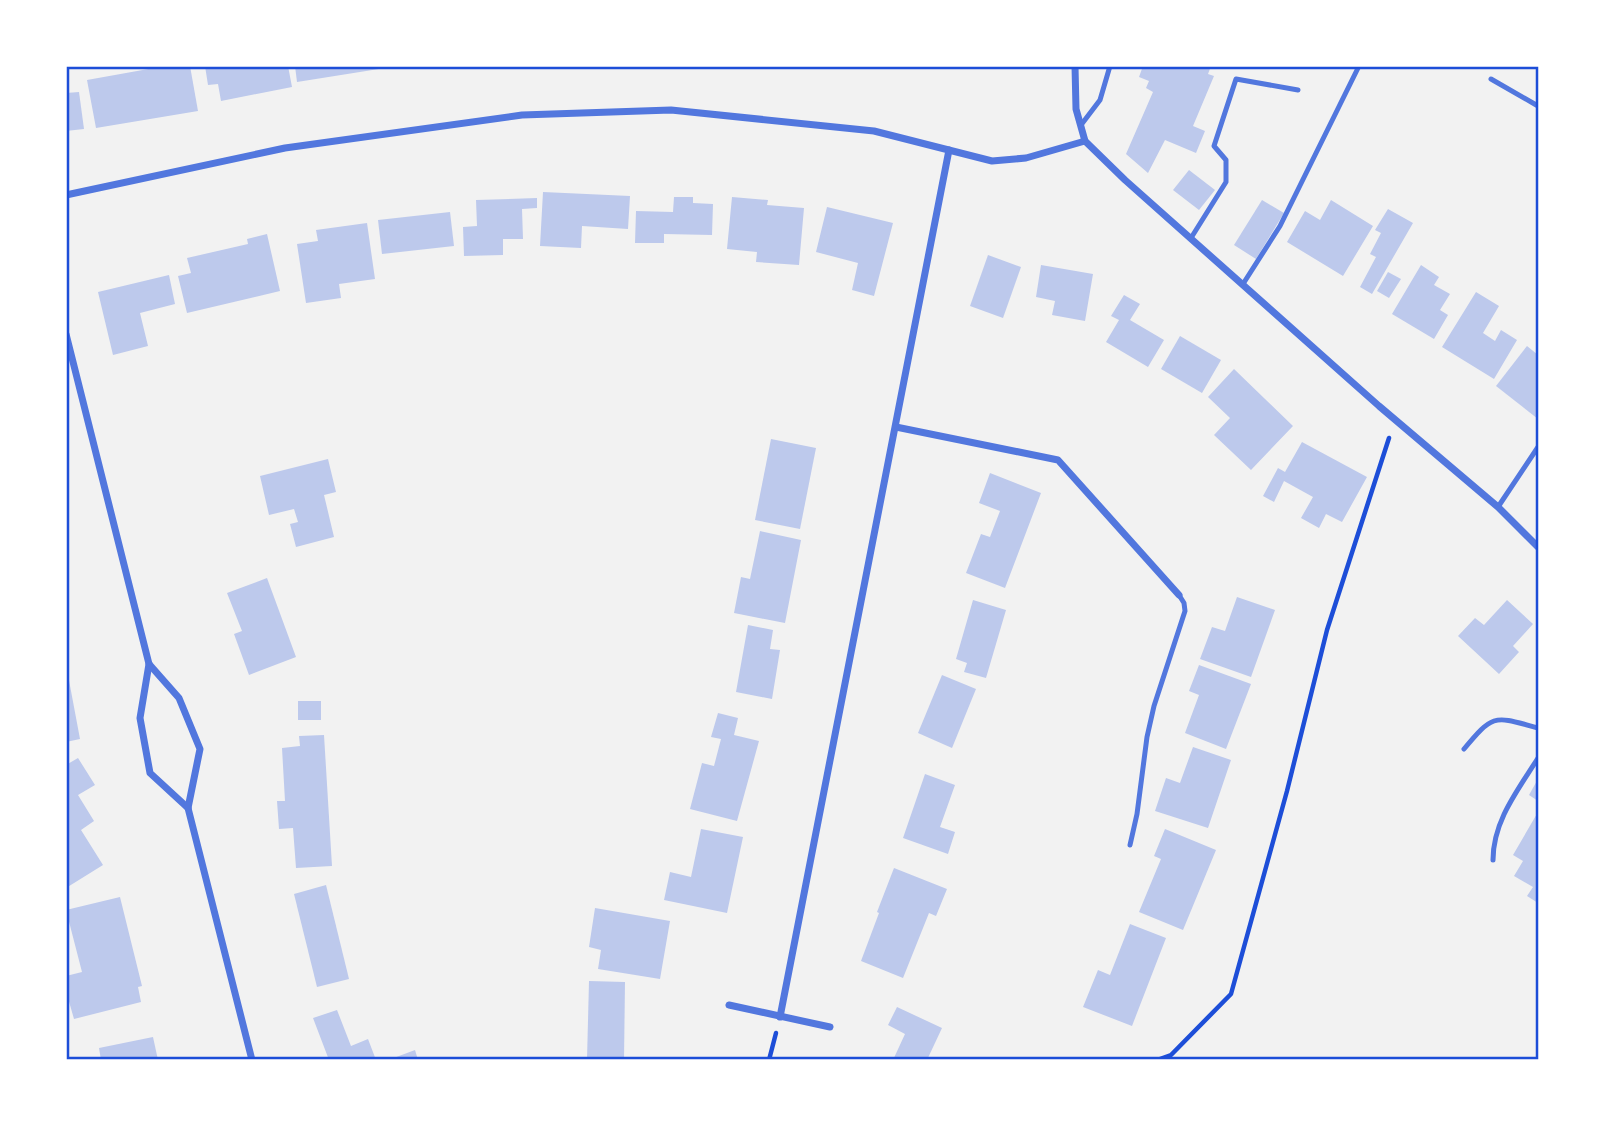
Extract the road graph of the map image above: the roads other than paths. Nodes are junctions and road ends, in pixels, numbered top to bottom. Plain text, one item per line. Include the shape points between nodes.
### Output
1 (1075, 66) edge
2 (1110, 66) edge
3 (1359, 66) edge
4 (1491, 79) dead end
5 (1298, 90) dead end
6 (1538, 106) edge
7 (1081, 125) junction
8 (1085, 141) junction
9 (949, 150) junction
10 (66, 195) edge
11 (1191, 238) junction
12 (1243, 284) junction
13 (66, 334) edge
14 (895, 428) junction
15 (1538, 447) edge
16 (1498, 507) junction
17 (1538, 547) edge
18 (1179, 595) joint
19 (149, 664) junction
20 (1538, 728) edge
21 (1464, 749) dead end
22 (1538, 758) edge
23 (188, 808) junction
24 (1130, 845) dead end
25 (1493, 860) dead end
26 (729, 1005) dead end
27 (780, 1017) junction
28 (830, 1027) dead end
29 (252, 1059) edge

1 - 7 street
2 - 7 lane via 1100,100
3 - 12 lane via 1280,226
4 - 6 lane
5 - 11 lane via 1236,79 1214,146 1226,160 1226,182
7 - 8 street
8 - 9 street via 1026,158 992,161
8 - 11 street
9 - 10 street via 874,131 671,110 522,115 285,148
9 - 14 street
11 - 12 street
12 - 16 street
13 - 19 street
14 - 18 street via 1058,460
14 - 27 street
15 - 16 lane
16 - 17 street
18 - 24 lane via 1185,611 1154,706
19 - 23 street via 179,698 200,749
19 - 23 street via 140,718 150,773
20 - 21 lane via 1495,720
22 - 25 lane via 1497,829
23 - 29 street
26 - 27 street
27 - 28 street

